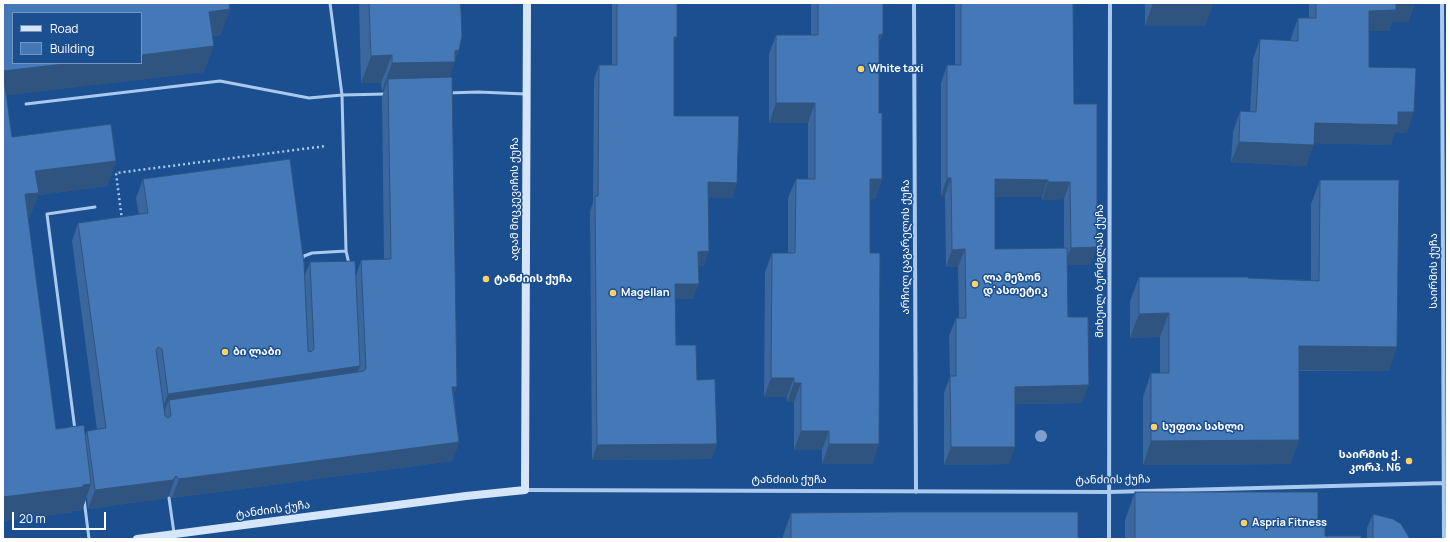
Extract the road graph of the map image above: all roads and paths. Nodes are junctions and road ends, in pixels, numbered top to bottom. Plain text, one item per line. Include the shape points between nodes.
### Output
1 (330, 3) edge
2 (526, 3) edge
3 (914, 3) edge
4 (1110, 3) edge
5 (1442, 3) edge
6 (440, 93) edge
7 (387, 94) edge
8 (526, 94) junction
9 (342, 95) junction
10 (26, 104) dead end
11 (343, 144) junction
12 (1445, 204) edge
13 (95, 207) dead end
14 (123, 227) edge
15 (346, 251) junction
16 (299, 265) edge
17 (349, 266) edge
18 (1445, 363) edge
19 (76, 435) edge
20 (1446, 460) edge
21 (1444, 483) junction
22 (525, 490) junction
23 (916, 492) junction
24 (1109, 492) junction
25 (84, 497) edge
26 (169, 498) edge
27 (1446, 530) edge
28 (174, 535) junction
29 (89, 539) edge
30 (137, 539) edge
31 (1109, 539) edge
32 (1444, 539) edge

1 - 9 lane
2 - 8 main road, ადამ მიცკევიჩის ქუჩა
3 - 23 street, არჩილ ცაგარელის ქუჩა
4 - 24 street, მიხეილ ბურძგლას ქუჩა
5 - 12 street, საირმის ქუჩა
6 - 8 lane
7 - 9 lane
8 - 22 main road, ადამ მიცკევიჩის ქუჩა
9 - 10 lane via 309,98 220,81
9 - 11 lane
11 - 14 path via 116,173
11 - 15 lane
12 - 18 street, საირმის ქუჩა
13 - 19 lane via 47,214
15 - 16 lane via 312,253 304,256
15 - 17 lane
18 - 20 street, საირმის ქუჩა
20 - 21 street, საირმის ქუჩა
21 - 24 street, ტანძიის ქუჩა
21 - 27 street, საირმის ქუჩა
22 - 23 street, ტანძიის ქუჩა
22 - 28 main road, ტანძიის ქუჩა
23 - 24 street, ტანძიის ქუჩა
24 - 31 street, მიხეილ ბურძგლას ქუჩა
25 - 29 lane
26 - 28 lane
27 - 32 street, საირმის ქუჩა
28 - 30 main road, ტანძიის ქუჩა

